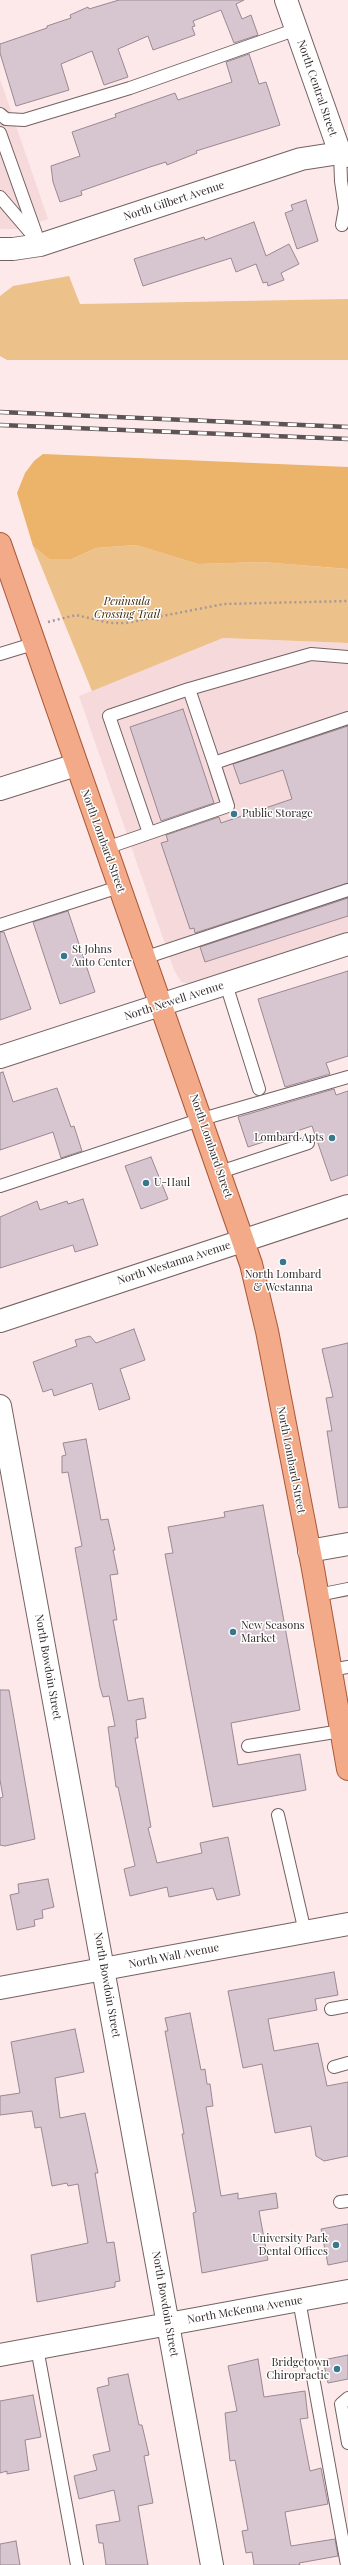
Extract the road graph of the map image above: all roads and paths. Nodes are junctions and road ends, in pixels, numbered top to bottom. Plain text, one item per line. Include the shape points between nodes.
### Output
1 (286, 0) edge
2 (296, 29) junction
3 (0, 114) edge
4 (0, 133) edge
5 (344, 155) edge
6 (0, 197) edge
7 (342, 225) dead end
8 (40, 245) junction
9 (0, 249) edge
10 (0, 544) edge
11 (348, 600) edge
12 (55, 622) dead end
13 (33, 644) junction
14 (0, 654) edge
15 (348, 657) edge
16 (189, 689) junction
17 (348, 718) edge
18 (214, 763) junction
19 (76, 765) junction
20 (0, 789) edge
21 (149, 833) junction
22 (106, 848) junction
23 (119, 887) junction
24 (348, 890) edge
25 (0, 925) edge
26 (348, 944) edge
27 (144, 958) junction
28 (226, 984) junction
29 (160, 1006) junction
30 (0, 1057) edge
31 (348, 1077) edge
32 (259, 1088) dead end
33 (202, 1119) junction
34 (308, 1143) dead end
35 (220, 1172) junction
36 (0, 1186) edge
37 (348, 1206) edge
38 (244, 1240) junction
39 (0, 1321) edge
40 (0, 1406) edge
41 (348, 1544) edge
42 (309, 1551) junction
43 (348, 1589) edge
44 (318, 1595) junction
45 (339, 1668) edge
46 (341, 1730) junction
47 (248, 1746) dead end
48 (348, 1769) edge
49 (278, 1815) dead end
50 (348, 1924) edge
51 (305, 1932) junction
52 (104, 1969) junction
53 (0, 1988) edge
54 (348, 2006) edge
55 (332, 2008) dead end
56 (348, 2063) edge
57 (334, 2067) dead end
58 (348, 2291) edge
59 (299, 2300) junction
60 (168, 2324) junction
61 (37, 2348) junction
62 (0, 2355) edge
63 (348, 2398) edge
64 (348, 2444) edge
65 (77, 2565) edge
66 (212, 2565) edge
67 (347, 2565) edge

1 - 2 street, North Central Street
2 - 3 lane via 130,88 24,120 6,119
2 - 5 street, North Central Street
4 - 8 lane
5 - 7 lane, North Central Street via 341,181 345,208
5 - 8 street, North Gilbert Avenue via 301,159
6 - 8 lane
8 - 9 street, North Gilbert Avenue
10 - 13 main road, North Lombard Street
11 - 12 path via 224,604 126,623 110,623 76,615
13 - 14 lane
13 - 19 main road, North Lombard Street
15 - 16 lane via 311,654
16 - 18 lane
16 - 21 lane via 109,716
17 - 18 lane
18 - 21 lane via 228,806
19 - 20 street
19 - 22 main road, North Lombard Street
21 - 22 lane
22 - 23 main road, North Lombard Street
23 - 25 lane
23 - 27 main road, North Lombard Street
24 - 27 lane
26 - 28 street, North Newell Avenue
27 - 29 main road, North Lombard Street
28 - 29 street, North Newell Avenue
28 - 32 lane
29 - 30 street, North Newell Avenue
29 - 33 main road, North Lombard Street
31 - 33 lane
33 - 35 main road, North Lombard Street
33 - 36 lane
34 - 35 lane
35 - 38 main road, North Lombard Street
37 - 38 street, North Westanna Avenue
38 - 39 street, North Westanna Avenue
38 - 42 main road, North Lombard Street via 267,1332
40 - 52 street, North Bowdoin Street
41 - 42 street
42 - 44 main road, North Lombard Street
43 - 44 lane
44 - 45 main road, North Lombard Street
45 - 46 main road, North Lombard Street
46 - 47 lane
46 - 48 main road, North Lombard Street
49 - 51 lane
50 - 51 street, North Wall Avenue
51 - 52 street, North Wall Avenue
52 - 53 street, North Wall Avenue
52 - 60 street, North Bowdoin Street
54 - 55 lane
56 - 57 lane
58 - 59 street, North McKenna Avenue
59 - 60 street, North McKenna Avenue
59 - 67 lane
60 - 61 street, North McKenna Avenue
60 - 66 street, North Bowdoin Street
61 - 62 street, North McKenna Avenue
61 - 65 lane
63 - 64 lane via 341,2404

